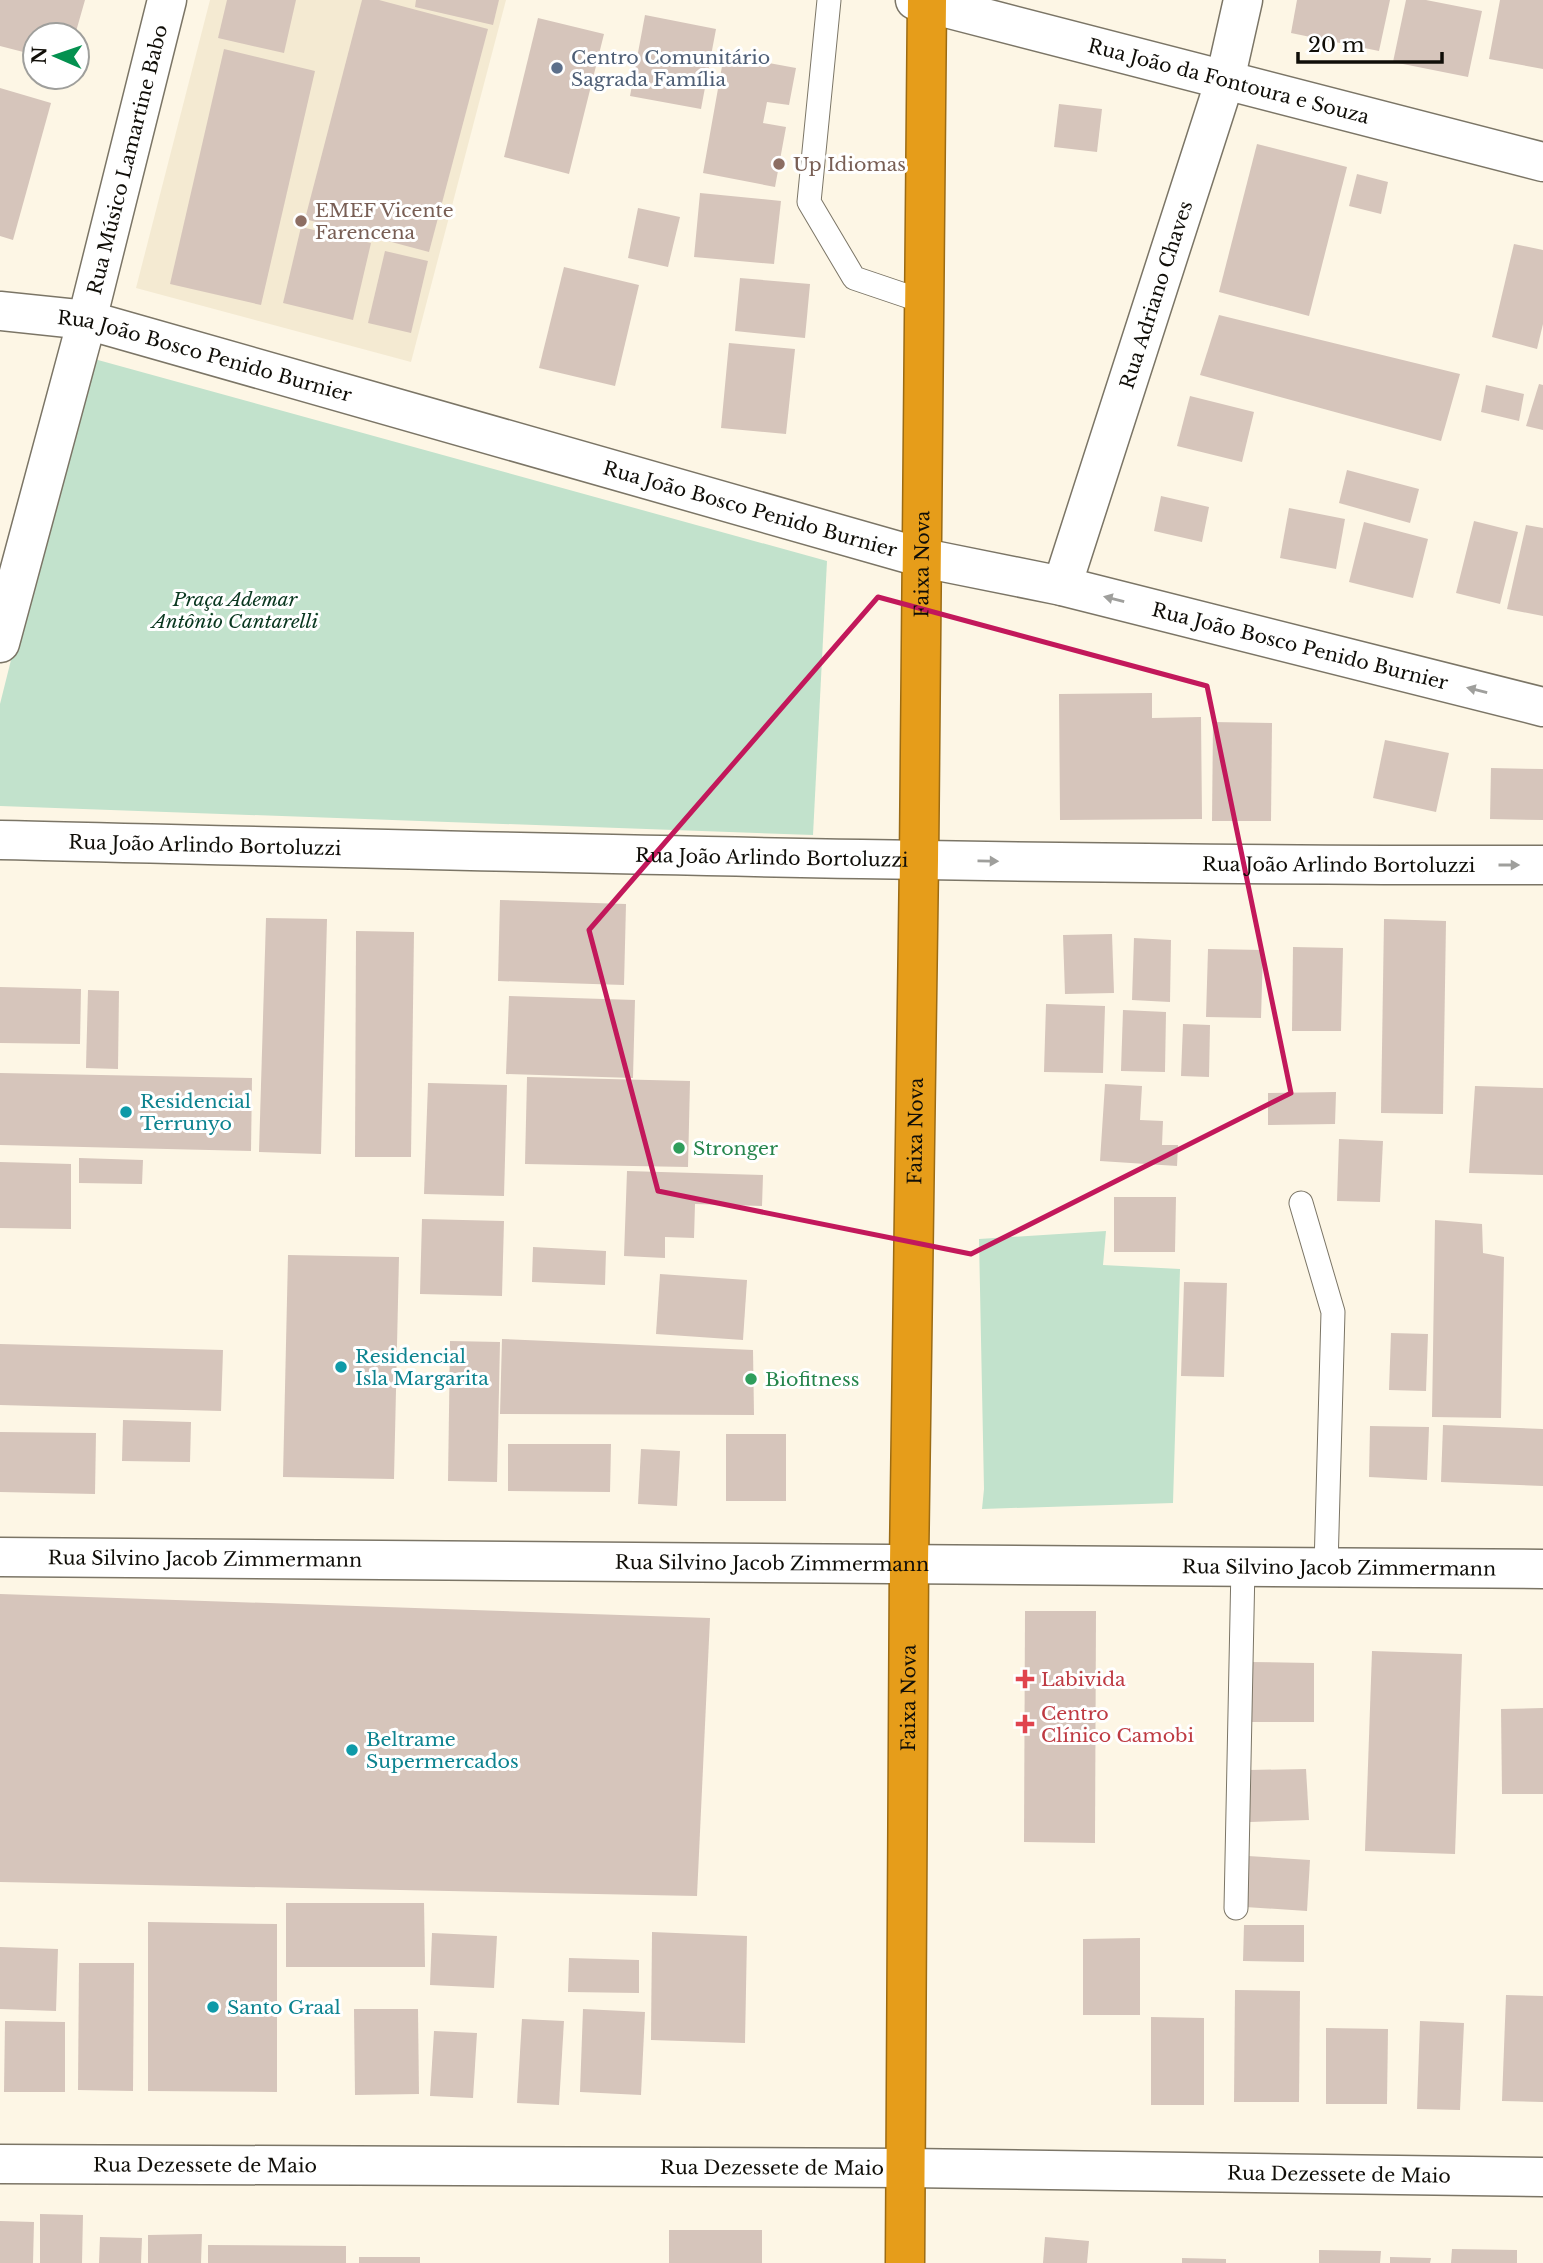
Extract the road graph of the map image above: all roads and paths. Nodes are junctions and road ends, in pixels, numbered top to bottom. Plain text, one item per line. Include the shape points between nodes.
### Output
1 (167, 0) edge
2 (829, 0) edge
3 (1243, 0) edge
4 (923, 1) edge
5 (1225, 80) junction
6 (1543, 162) edge
7 (925, 302) junction
8 (0, 311) edge
9 (86, 320) junction
10 (923, 558) junction
11 (1062, 586) junction
12 (0, 643) edge
13 (1543, 707) edge
14 (0, 840) edge
15 (919, 860) junction
16 (1543, 865) edge
17 (1301, 1203) dead end
18 (0, 1557) edge
19 (909, 1563) junction
20 (1243, 1566) junction
21 (1326, 1567) junction
22 (1543, 1569) edge
23 (1236, 1908) dead end
24 (0, 2164) edge
25 (906, 2168) junction
26 (1543, 2177) edge
27 (905, 2263) edge

1 - 9 street, Rua Músico Lamartine Babo
2 - 7 lane via 809,202 855,278
3 - 5 street, Rua Adriano Chaves
4 - 5 street, Rua João da Fontoura e Souza
4 - 7 highway, Faixa Nova
5 - 6 street, Rua João da Fontoura e Souza
5 - 11 street, Rua Adriano Chaves
7 - 10 highway, Faixa Nova
8 - 9 street, Rua João Bosco Penido Burnier
9 - 10 street, Rua João Bosco Penido Burnier
9 - 12 street, Rua Músico Lamartine Babo
10 - 11 street, Rua João Bosco Penido Burnier
10 - 15 highway, Faixa Nova
13 -> 11 street, Rua João Bosco Penido Burnier
14 - 15 street, Rua João Arlindo Bortoluzzi
15 -> 16 street, Rua João Arlindo Bortoluzzi
15 - 19 highway, Faixa Nova
17 - 21 lane via 1333,1312
18 - 19 street, Rua Silvino Jacob Zimmermann
19 - 20 street, Rua Silvino Jacob Zimmermann
19 - 25 highway, Faixa Nova
20 - 21 street, Rua Silvino Jacob Zimmermann
20 - 23 lane
21 - 22 street, Rua Silvino Jacob Zimmermann
24 - 25 street, Rua Dezessete de Maio
25 - 26 street, Rua Dezessete de Maio
25 - 27 highway, Faixa Nova

